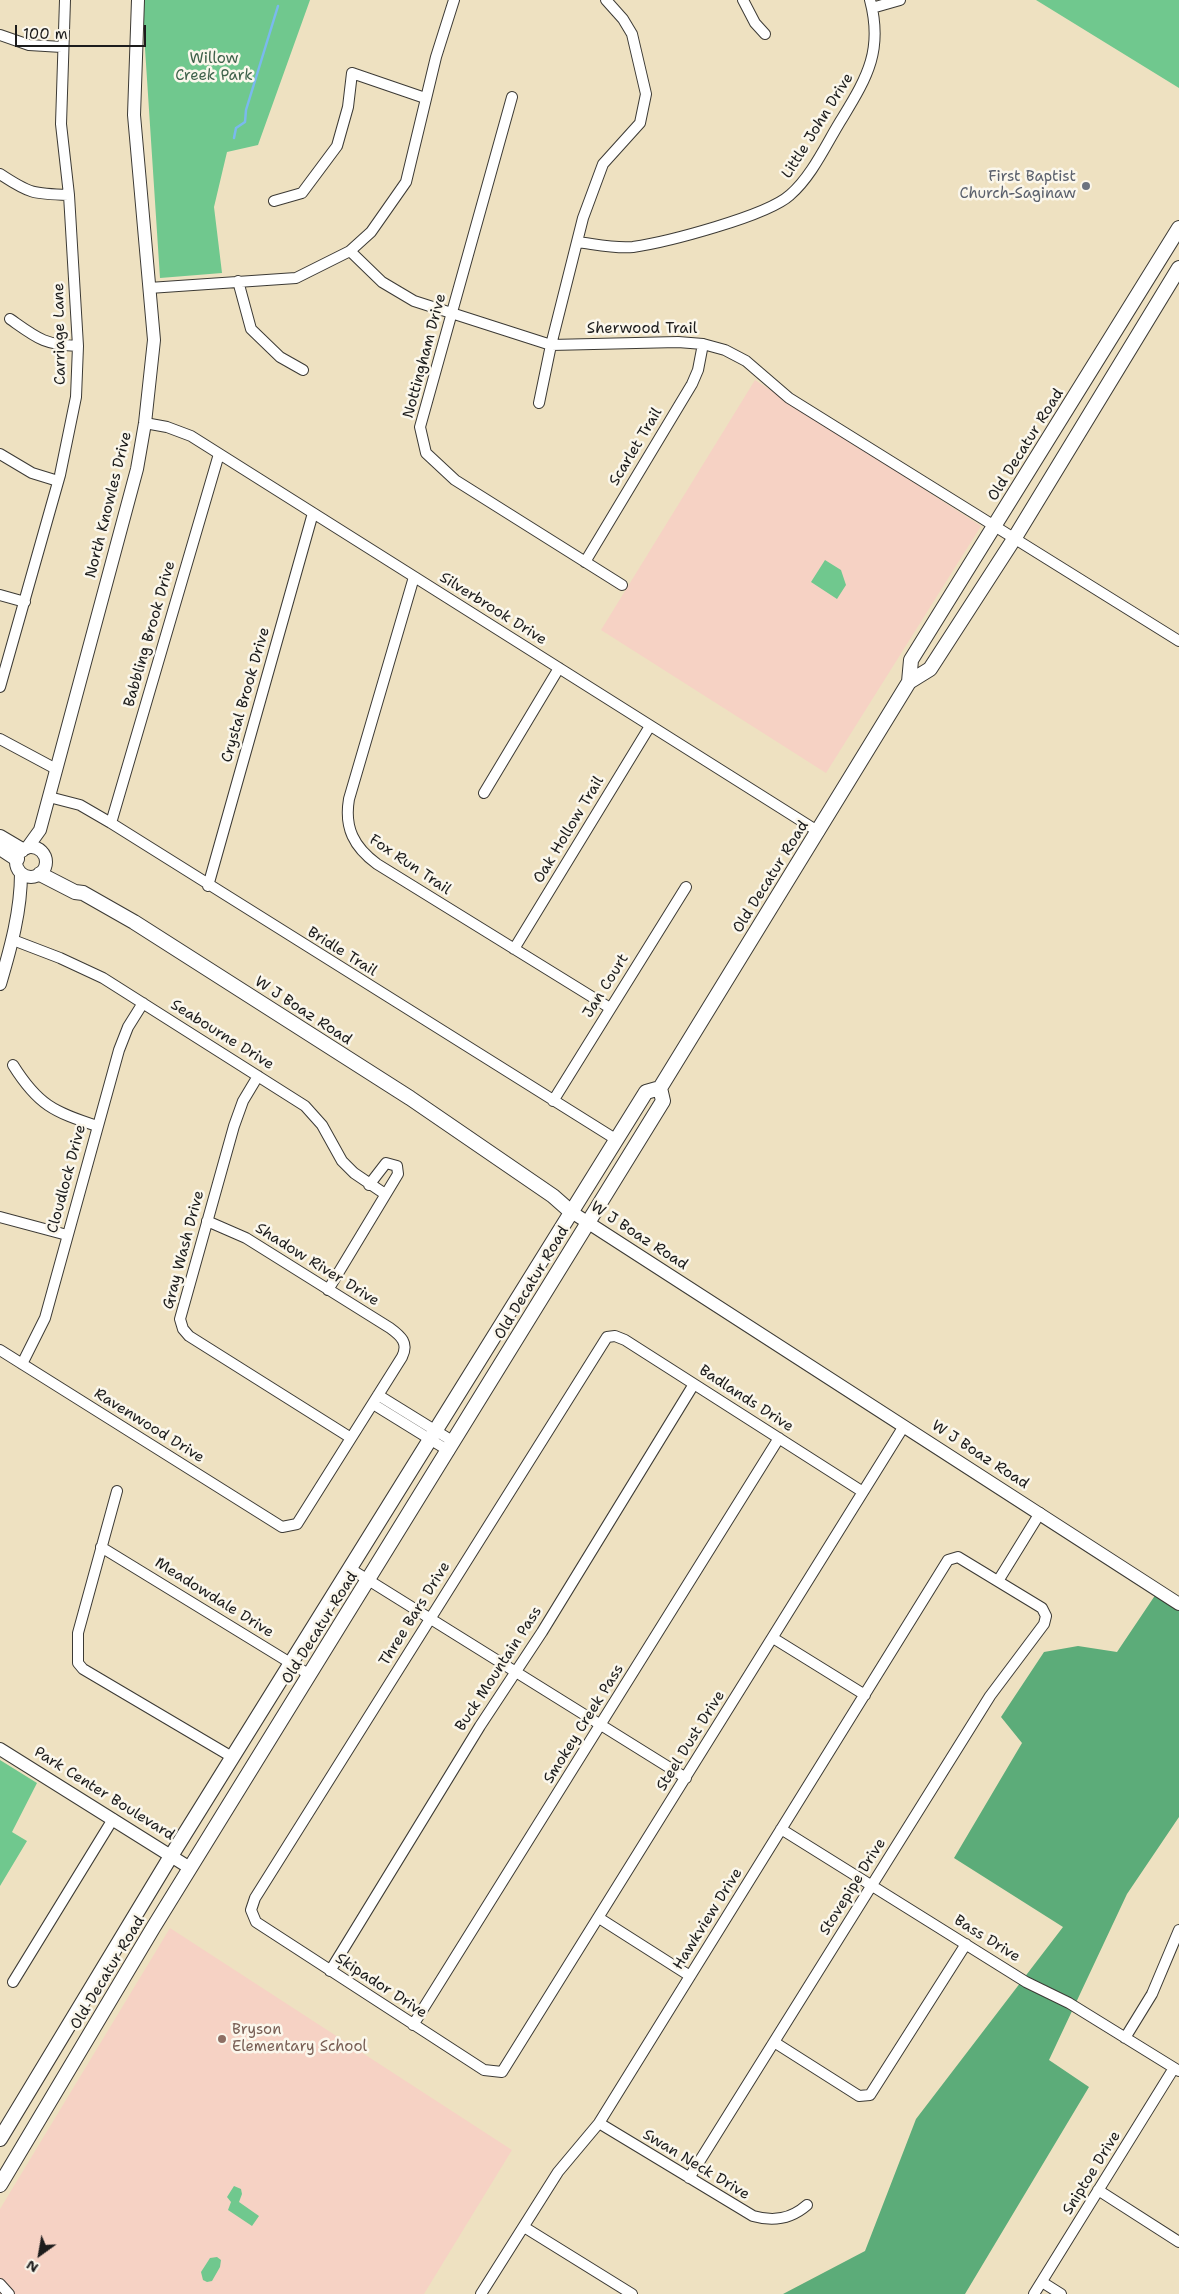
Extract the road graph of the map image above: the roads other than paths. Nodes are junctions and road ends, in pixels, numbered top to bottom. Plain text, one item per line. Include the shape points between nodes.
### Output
1 (64, 0) edge
2 (138, 0) edge
3 (454, 0) edge
4 (606, 0) edge
5 (743, 0) edge
6 (900, 0) edge
7 (871, 4) edge
8 (765, 34) dead end
9 (0, 35) edge
10 (62, 47) junction
11 (512, 97) dead end
12 (425, 98) junction
13 (0, 174) edge
14 (69, 195) junction
15 (274, 201) dead end
16 (1179, 228) edge
17 (577, 242) junction
18 (350, 251) junction
19 (1179, 268) edge
20 (238, 281) junction
21 (149, 288) junction
22 (452, 314) junction
23 (10, 319) dead end
24 (703, 344) junction
25 (551, 345) junction
26 (78, 346) junction
27 (303, 370) dead end
28 (539, 403) dead end
29 (1067, 410) junction
30 (1085, 421) junction
31 (145, 423) junction
32 (0, 454) edge
33 (219, 454) junction
34 (58, 481) junction
35 (313, 513) junction
36 (994, 527) junction
37 (1014, 540) junction
38 (585, 562) junction
39 (414, 577) junction
40 (622, 585) dead end
41 (0, 594) edge
42 (25, 602) junction
43 (1179, 641) edge
44 (559, 668) junction
45 (908, 682) junction
46 (0, 687) edge
47 (650, 726) junction
48 (0, 739) edge
49 (56, 770) junction
50 (484, 793) dead end
51 (49, 797) junction
52 (111, 823) junction
53 (40, 830) junction
54 (818, 832) junction
55 (0, 836) edge
56 (0, 848) edge
57 (22, 852) junction
58 (41, 868) junction
59 (21, 873) junction
60 (208, 886) junction
61 (686, 887) dead end
62 (21, 894) junction
63 (13, 940) junction
64 (514, 949) junction
65 (0, 984) edge
66 (143, 1003) junction
67 (610, 1008) junction
68 (13, 1065) dead end
69 (258, 1076) junction
70 (660, 1088) junction
71 (553, 1101) junction
72 (98, 1126) junction
73 (617, 1140) junction
74 (369, 1184) junction
75 (385, 1194) junction
76 (570, 1211) junction
77 (0, 1217) edge
78 (207, 1221) junction
79 (588, 1222) junction
80 (68, 1235) junction
81 (328, 1290) junction
82 (611, 1335) joint
83 (0, 1350) edge
84 (22, 1364) junction
85 (694, 1384) junction
86 (375, 1399) junction
87 (904, 1426) junction
88 (432, 1434) junction
89 (351, 1438) junction
90 (779, 1438) junction
91 (451, 1447) junction
92 (117, 1492) dead end
93 (863, 1492) junction
94 (1040, 1513) junction
95 (102, 1547) junction
96 (349, 1568) junction
97 (369, 1581) junction
98 (998, 1582) junction
99 (1179, 1604) edge
100 (430, 1619) junction
101 (773, 1638) junction
102 (291, 1663) junction
103 (516, 1672) junction
104 (310, 1675) junction
105 (865, 1695) junction
106 (601, 1724) junction
107 (0, 1748) edge
108 (232, 1758) junction
109 (686, 1778) junction
110 (113, 1820) junction
111 (781, 1829) junction
112 (171, 1856) junction
113 (190, 1868) junction
114 (872, 1885) junction
115 (251, 1914) joint
116 (599, 1918) junction
117 (1179, 1930) edge
118 (966, 1944) junction
119 (330, 1971) junction
120 (690, 1976) junction
121 (13, 1982) dead end
122 (78, 2009) junction
123 (99, 2021) junction
124 (413, 2025) junction
125 (1125, 2038) junction
126 (774, 2042) junction
127 (1177, 2070) edge
128 (502, 2072) joint
129 (599, 2123) junction
130 (0, 2139) edge
131 (689, 2178) junction
132 (0, 2185) edge
133 (1098, 2190) junction
134 (807, 2205) dead end
135 (524, 2227) junction
136 (1179, 2242) edge
137 (1042, 2282) junction
138 (0, 2284) edge
139 (9, 2294) edge
140 (481, 2294) edge
141 (632, 2294) edge
142 (1034, 2294) edge
143 (1061, 2294) edge

1 - 10 street, Carriage Lane
2 - 21 street, North Knowles Drive via 134,115
3 - 12 street
4 - 17 street via 632,34 646,94 640,123 603,164
5 - 8 street
6 - 7 street
7 - 17 street, Little John Drive via 875,43 870,70 808,173 786,199 766,209 694,232 632,247
9 - 10 street via 29,45
10 - 14 street, Carriage Lane via 61,124
11 - 22 street, Nottingham Drive
12 - 15 street via 352,72 348,107 337,146 302,193
12 - 18 street via 406,182 371,232
13 - 14 street via 25,191
14 - 26 street, Carriage Lane
16 - 29 main road, Old Decatur Road
17 - 25 street
18 - 20 street via 296,278
18 - 22 street, Sherwood Trail via 382,282 414,301
19 - 30 main road, Old Decatur Road
20 - 21 street
20 - 27 street via 251,329 280,357
21 - 31 street, North Knowles Drive via 154,340
22 - 25 street, Sherwood Trail
22 - 38 street, Nottingham Drive via 420,427 426,453 456,480
23 - 26 street via 42,341 58,346
24 - 25 street, Sherwood Trail
24 - 36 street, Sherwood Trail via 725,350 746,361 790,398
24 - 38 street, Scarlet Trail via 692,384
25 - 28 street
26 - 34 street, Carriage Lane via 76,397
29 - 30 main road
29 - 36 main road, Old Decatur Road
30 - 37 main road, Old Decatur Road
31 - 33 street, Silverbrook Drive via 191,436
31 - 49 street, North Knowles Drive via 137,469
32 - 34 street via 32,473
33 - 35 street, Silverbrook Drive
33 - 52 street, Babbling Brook Drive
34 - 42 street, Carriage Lane
35 - 39 street, Silverbrook Drive
35 - 60 street, Crystal Brook Drive
36 - 37 street, Sherwood Trail
36 - 45 main road, Old Decatur Road via 912,660
37 - 43 street, Sherwood Trail
37 - 45 main road, Old Decatur Road via 930,669
38 - 40 street, Nottingham Drive
39 - 44 street, Silverbrook Drive
39 - 64 street, Fox Run Trail via 349,798 350,835 365,855 377,864
41 - 42 street
42 - 46 street, Carriage Lane
44 - 47 street, Silverbrook Drive
44 - 50 street
45 - 54 main road, Old Decatur Road
47 - 54 street, Silverbrook Drive
47 - 64 street, Oak Hollow Trail
48 - 49 street
49 - 51 street, North Knowles Drive
51 - 52 street, Bridle Trail via 80,805
51 - 53 street, North Knowles Drive
52 - 60 street, Bridle Trail
53 - 57 street, North Knowles Drive
53 - 58 street, North Knowles Drive
54 - 70 main road, Old Decatur Road
55 - 57 main road
56 - 57 main road
57 - 58 street via 36,848
57 - 59 street via 17,864
58 - 59 street
58 - 62 street
58 - 76 main road, W J Boaz Road via 80,885 83,893 134,922 410,1098
59 - 62 street
60 - 71 street, Bridle Trail
61 - 67 street, Jan Court
62 - 63 street
63 - 65 street
63 - 66 street, Seabourne Drive via 83,968
64 - 67 street, Fox Run Trail
66 - 69 street, Seabourne Drive
66 - 72 street, Cloudlock Drive via 121,1043
67 - 71 street, Jan Court
68 - 72 street via 27,1088 58,1113
69 - 74 street, Seabourne Drive via 305,1106 322,1125 342,1161
69 - 78 street, Gray Wash Drive via 236,1121
70 - 73 main road, Old Decatur Road via 646,1092
70 - 79 main road, Old Decatur Road via 663,1101
71 - 73 street, Bridle Trail
72 - 80 street, Cloudlock Drive
73 - 76 main road, Old Decatur Road
74 - 75 street, Seabourne Drive
74 - 75 street via 386,1163 397,1166 398,1174
75 - 81 street
76 - 79 street, W J Boaz Road
76 - 88 main road, Old Decatur Road
77 - 80 street
78 - 81 street, Shadow River Drive via 236,1233
78 - 89 street, Gray Wash Drive via 180,1319 185,1333
79 - 87 street, W J Boaz Road
79 - 91 main road, Old Decatur Road
80 - 84 street, Cloudlock Drive via 45,1318
81 - 86 street, Shadow River Drive via 398,1333 405,1344 402,1357
82 - 85 street, Badlands Drive via 625,1340
82 - 100 street, Three Bars Drive via 599,1348
83 - 84 street, Ravenwood Drive
84 - 89 street, Ravenwood Drive via 282,1527 297,1524
85 - 90 street, Badlands Drive
85 - 103 street, Buck Mountain Pass
86 - 88 street
86 - 89 street
87 - 93 street, Steel Dust Drive
87 - 94 street, W J Boaz Road
88 - 91 street
88 - 96 main road, Old Decatur Road
90 - 93 street, Badlands Drive
90 - 106 street, Smokey Creek Pass
91 - 97 main road, Old Decatur Road
92 - 95 street
93 - 101 street, Steel Dust Drive
94 - 98 street
94 - 99 street, W J Boaz Road
95 - 102 street, Meadowdale Drive
95 - 108 street via 78,1633 78,1663
96 - 97 street
96 - 102 main road, Old Decatur Road
97 - 100 street
97 - 104 main road, Old Decatur Road
98 - 105 street, Hawkview Drive via 954,1557 948,1560
98 - 114 street, Stovepipe Drive via 1042,1608 1046,1616 1044,1624 990,1696
100 - 103 street
100 - 115 street, Three Bars Drive via 255,1898
101 - 105 street
101 - 109 street, Steel Dust Drive
102 - 104 street, Meadowdale Drive
102 - 108 main road, Old Decatur Road
103 - 106 street
103 - 119 street, Buck Mountain Pass
104 - 113 main road, Old Decatur Road
105 - 111 street, Hawkview Drive
106 - 109 street
106 - 124 street, Smokey Creek Pass
107 - 110 street, Park Center Boulevard
108 - 112 main road, Old Decatur Road
109 - 116 street, Steel Dust Drive
110 - 112 street, Park Center Boulevard
110 - 121 street
111 - 114 street, Bass Drive
111 - 120 street, Hawkview Drive
112 - 113 street, Park Center Boulevard
112 - 122 main road, Old Decatur Road
113 - 123 main road, Old Decatur Road
114 - 118 street, Bass Drive
114 - 126 street, Stovepipe Drive
115 - 119 street, Skipador Drive via 263,1927
116 - 120 street
116 - 128 street, Steel Dust Drive
117 - 125 street via 1152,1994
118 - 125 street, Bass Drive
118 - 126 street via 867,2097 859,2096
119 - 124 street, Skipador Drive
120 - 129 street, Hawkview Drive
122 - 123 main road
122 - 130 main road, Old Decatur Road
123 - 132 main road, Old Decatur Road
124 - 128 street, Skipador Drive via 484,2070
125 - 127 street, Bass Drive
126 - 131 street, Stovepipe Drive
127 - 133 street, Sniptoe Drive
129 - 131 street, Swan Neck Drive
129 - 135 street, Hawkview Drive via 570,2155
131 - 134 street, Swan Neck Drive via 738,2209 763,2219 782,2219
133 - 136 street
133 - 137 street, Sniptoe Drive
135 - 140 street, Hawkview Drive
135 - 141 street
137 - 142 street, Sniptoe Drive
137 - 143 street
138 - 139 street

